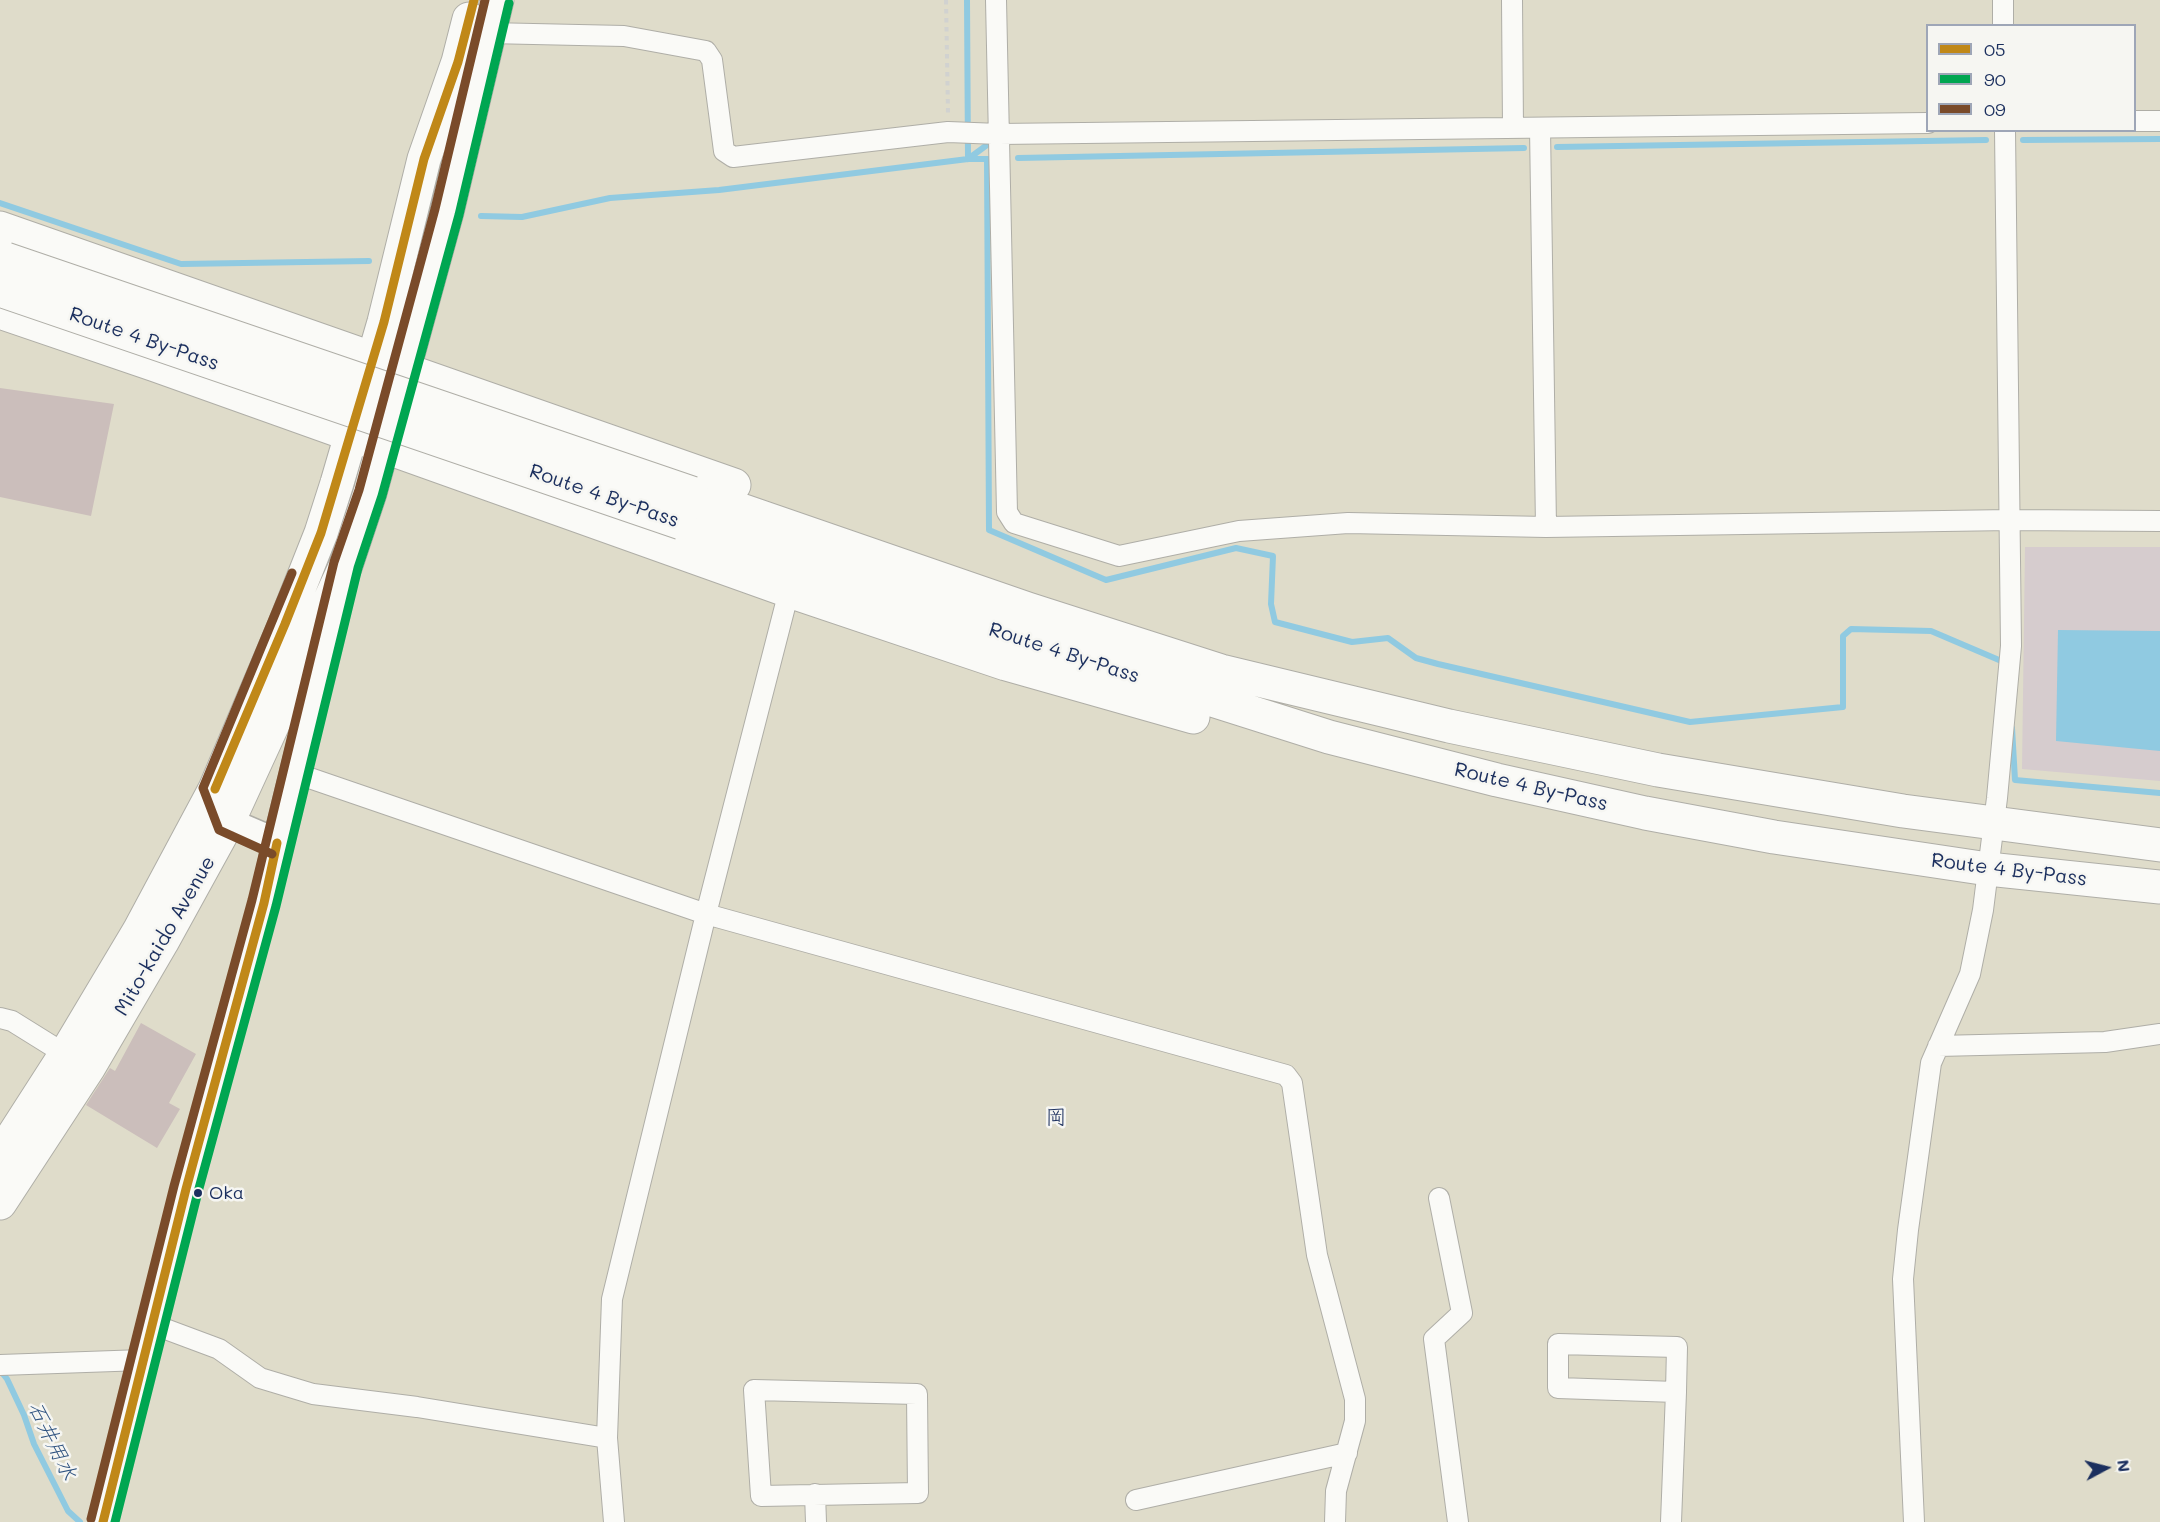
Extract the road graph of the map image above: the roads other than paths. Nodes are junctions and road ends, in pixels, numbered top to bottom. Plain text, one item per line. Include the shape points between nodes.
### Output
1 (474, 0) edge
2 (496, 0) edge
3 (996, 0) edge
4 (1512, 0) edge
5 (2003, 0) edge
6 (2003, 24) edge
7 (489, 33) junction
8 (2136, 121) edge
9 (2160, 121) edge
10 (1926, 123) edge
11 (1513, 128) junction
12 (1540, 128) junction
13 (2005, 132) edge
14 (999, 134) junction
15 (0, 228) edge
16 (2, 269) edge
17 (0, 312) edge
18 (389, 364) junction
19 (350, 435) junction
20 (383, 446) junction
21 (686, 508) junction
22 (2010, 520) junction
23 (2160, 521) edge
24 (1546, 527) junction
25 (345, 565) junction
26 (789, 591) junction
27 (1338, 698) junction
28 (1329, 736) junction
29 (295, 773) junction
30 (215, 789) junction
31 (228, 822) junction
32 (1993, 825) junction
33 (277, 843) junction
34 (2160, 845) edge
35 (1988, 869) junction
36 (2160, 886) edge
37 (706, 914) junction
38 (0, 1018) edge
39 (2160, 1034) edge
40 (1938, 1046) junction
41 (77, 1061) junction
42 (0, 1156) edge
43 (1439, 1198) dead end
44 (0, 1203) edge
45 (152, 1324) junction
46 (143, 1360) junction
47 (0, 1365) edge
48 (1676, 1392) junction
49 (607, 1438) junction
50 (1347, 1453) junction
51 (815, 1494) junction
52 (1136, 1500) dead end
53 (104, 1522) edge
54 (614, 1522) edge
55 (816, 1522) edge
56 (1335, 1522) edge
57 (1458, 1522) edge
58 (1671, 1522) edge
59 (1914, 1522) edge

1 - 18 highway, Mito-kaido Avenue via 458,62 424,159
2 - 7 highway, Mito-kaido Avenue
3 - 14 street
4 - 11 street
5 - 6 street
7 - 14 street via 624,36 706,51 711,60 724,151 733,157 948,132
7 - 18 highway, Mito-kaido Avenue via 447,212
8 - 9 street
10 - 12 street
11 - 12 street
11 - 14 street
12 - 24 street
13 - 22 street
14 - 24 street via 1007,512 1014,523 1119,556 1239,531 1348,523
15 - 18 highway
16 - 21 highway, Route 4 By-Pass, bridge
17 - 19 highway
18 - 19 highway, Mito-kaido Avenue
18 - 20 highway, Mito-kaido Avenue
18 - 27 highway via 1221,653
19 - 20 highway
19 - 30 highway, Mito-kaido Avenue via 321,533
20 - 25 highway, Mito-kaido Avenue
20 - 26 highway
21 - 27 highway, Route 4 By-Pass via 1028,609 1221,671
21 - 28 highway, Route 4 By-Pass via 1017,638
22 - 23 street
22 - 24 street
22 - 32 street via 2011,646
25 - 29 street
25 - 31 highway, Mito-kaido Avenue
26 - 28 highway via 1006,664 1209,721
26 - 37 street
27 - 32 highway, Route 4 By-Pass via 1658,770
28 - 35 highway, Route 4 By-Pass via 1645,813
29 - 33 street
29 - 37 street
30 - 31 street
30 - 41 highway, Mito-kaido Avenue via 139,931
31 - 33 street
31 - 41 highway, Mito-kaido Avenue via 162,942
32 - 34 highway, Route 4 By-Pass
32 - 35 street
33 - 45 street
35 - 36 highway, Route 4 By-Pass
35 - 40 street via 1970,974
37 - 49 street via 612,1299
37 - 50 street via 1286,1075 1292,1083 1317,1255 1355,1399 1355,1422
38 - 41 street via 12,1021
39 - 40 street via 2105,1042
40 - 59 street via 1931,1063 1903,1279
41 - 42 highway, Mito-kaido Avenue
41 - 44 highway, Mito-kaido Avenue
43 - 57 street via 1462,1313 1434,1339
45 - 46 street
45 - 49 street via 219,1349 260,1378 313,1394
46 - 47 street
46 - 53 street
48 - 48 street via 1677,1347 1558,1344 1558,1388
48 - 58 street
49 - 54 street
50 - 52 street
50 - 56 street via 1336,1491
51 - 51 street via 918,1493 917,1394 754,1390 761,1496
51 - 55 street

